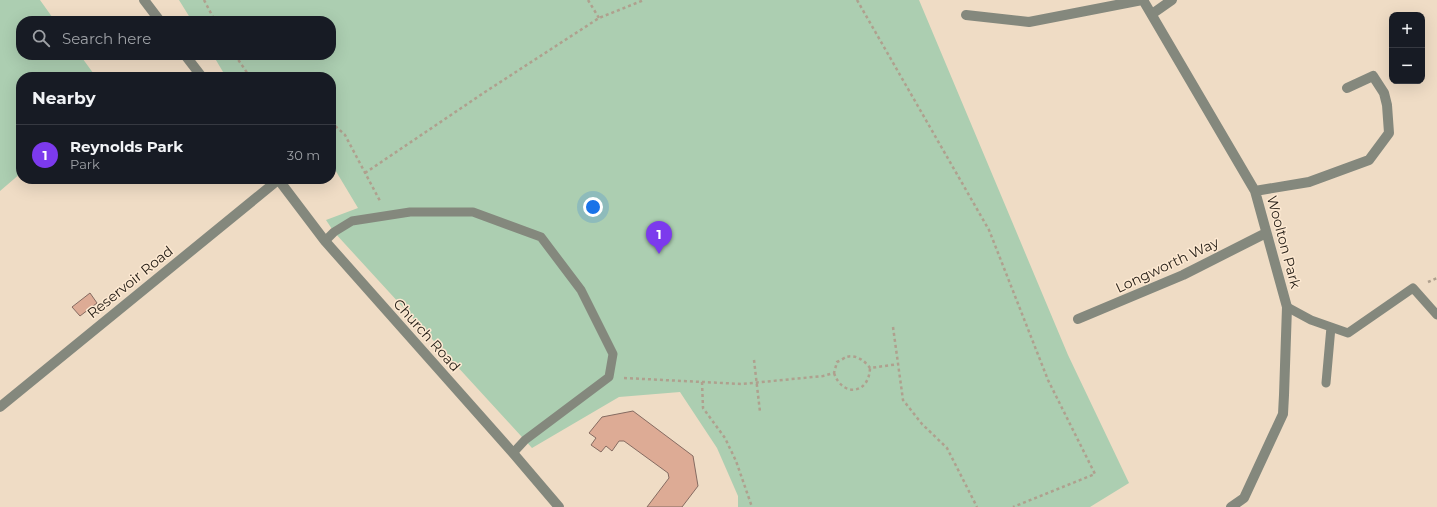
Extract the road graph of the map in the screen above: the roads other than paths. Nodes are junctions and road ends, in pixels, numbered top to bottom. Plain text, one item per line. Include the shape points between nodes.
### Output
1 (144, 0) edge
2 (1142, 0) edge
3 (1172, 0) edge
4 (1152, 14) junction
5 (966, 15) dead end
6 (156, 16) edge
7 (189, 60) edge
8 (198, 72) edge
9 (1347, 88) dead end
10 (273, 184) edge
11 (281, 184) edge
12 (1255, 191) junction
13 (1266, 233) junction
14 (325, 242) junction
15 (1287, 307) junction
16 (1437, 315) edge
17 (1078, 319) dead end
18 (1331, 327) junction
19 (1326, 382) dead end
20 (0, 407) edge
21 (513, 454) junction
22 (559, 507) edge
23 (1230, 507) edge

1 - 6 street
2 - 4 street, Woolton Park
2 - 5 street via 1029,22
3 - 4 street
4 - 12 street, Woolton Park
7 - 8 street
9 - 12 street via 1373,76 1384,93 1389,133 1369,160 1309,182
10 - 20 street, Reservoir Road
11 - 14 street, Church Road
12 - 13 street, Woolton Park
13 - 15 street, Woolton Park
13 - 17 street, Longworth Way via 1183,275
14 - 21 street, Church Road
14 - 21 lane via 334,232 352,221 410,212 474,212 541,237 581,290 613,354 609,377 525,440
15 - 18 lane
15 - 23 street, Woolton Park via 1283,414 1244,498
16 - 18 lane via 1413,288 1348,333
18 - 19 lane
21 - 22 street, Church Road

